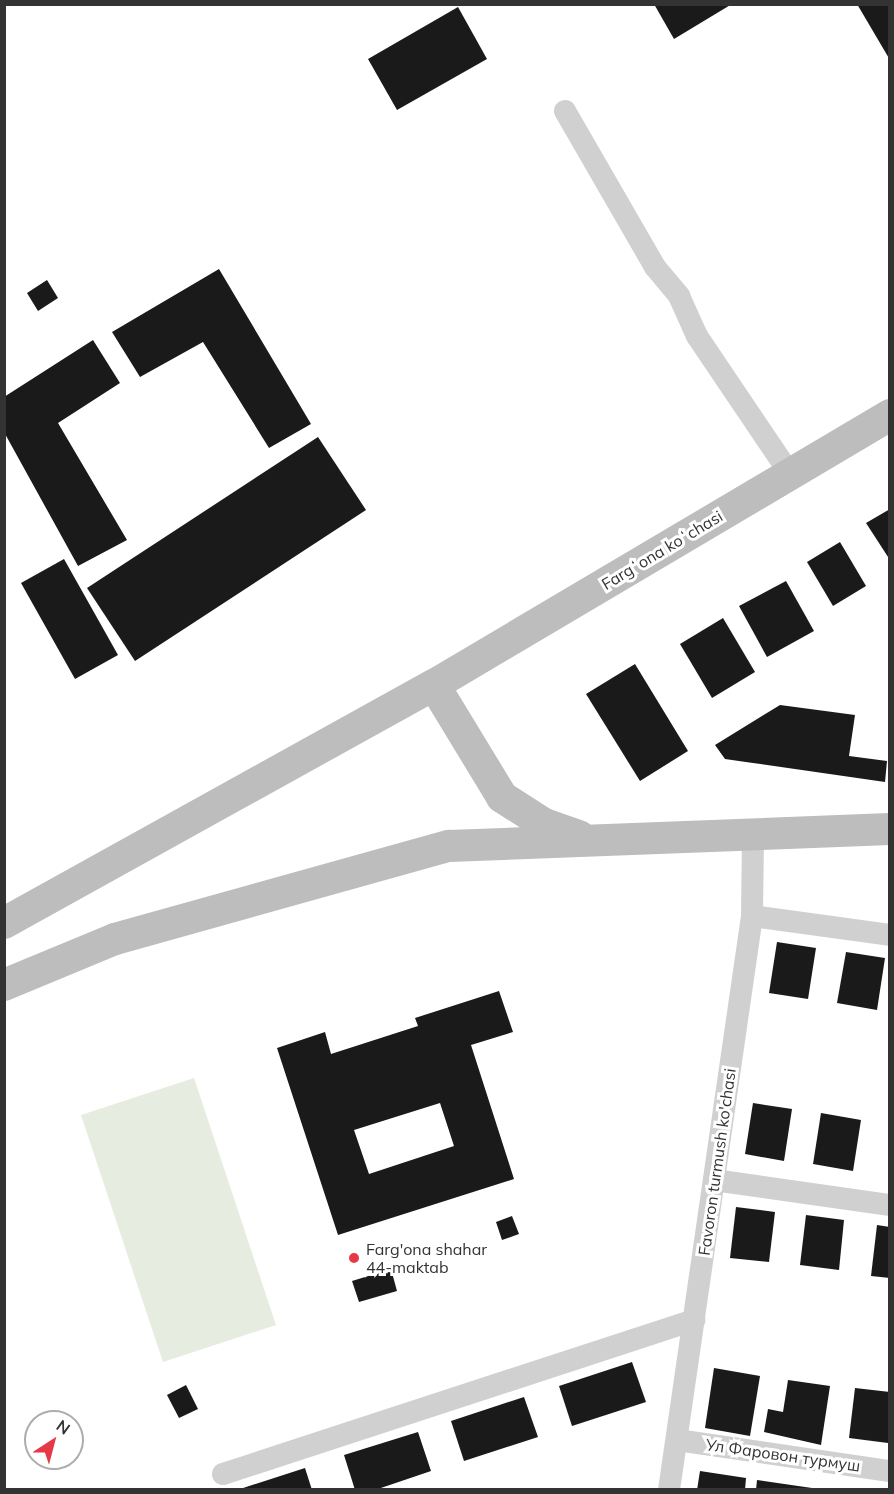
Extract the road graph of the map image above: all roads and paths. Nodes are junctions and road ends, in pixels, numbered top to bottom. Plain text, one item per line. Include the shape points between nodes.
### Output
1 (565, 111) dead end
2 (890, 415) edge
3 (790, 474) junction
4 (434, 685) junction
5 (890, 830) edge
6 (753, 834) junction
7 (593, 840) junction
8 (752, 916) junction
9 (4, 923) edge
10 (890, 935) edge
11 (4, 985) edge
12 (714, 1180) junction
13 (890, 1205) edge
14 (694, 1320) junction
15 (676, 1440) junction
16 (890, 1471) edge
17 (223, 1474) dead end
18 (669, 1490) edge

1 - 3 street via 655,267 679,296 697,336
2 - 3 street, Fargʻona koʻchasi
3 - 4 street, Fargʻona koʻchasi
4 - 7 street via 502,797 544,824
4 - 9 street, Fargʻona koʻchasi
5 - 6 street
6 - 7 street
6 - 8 street, Favoron turmush ko'chasi
7 - 11 street via 449,846 115,939
8 - 10 street
8 - 12 street, Favoron turmush ko'chasi
12 - 13 street
12 - 14 street, Favoron turmush ko'chasi
14 - 15 street, Favoron turmush ko'chasi
14 - 17 street
15 - 16 street, Ул Фаровон турмуш
15 - 18 street, Favoron turmush ko'chasi

